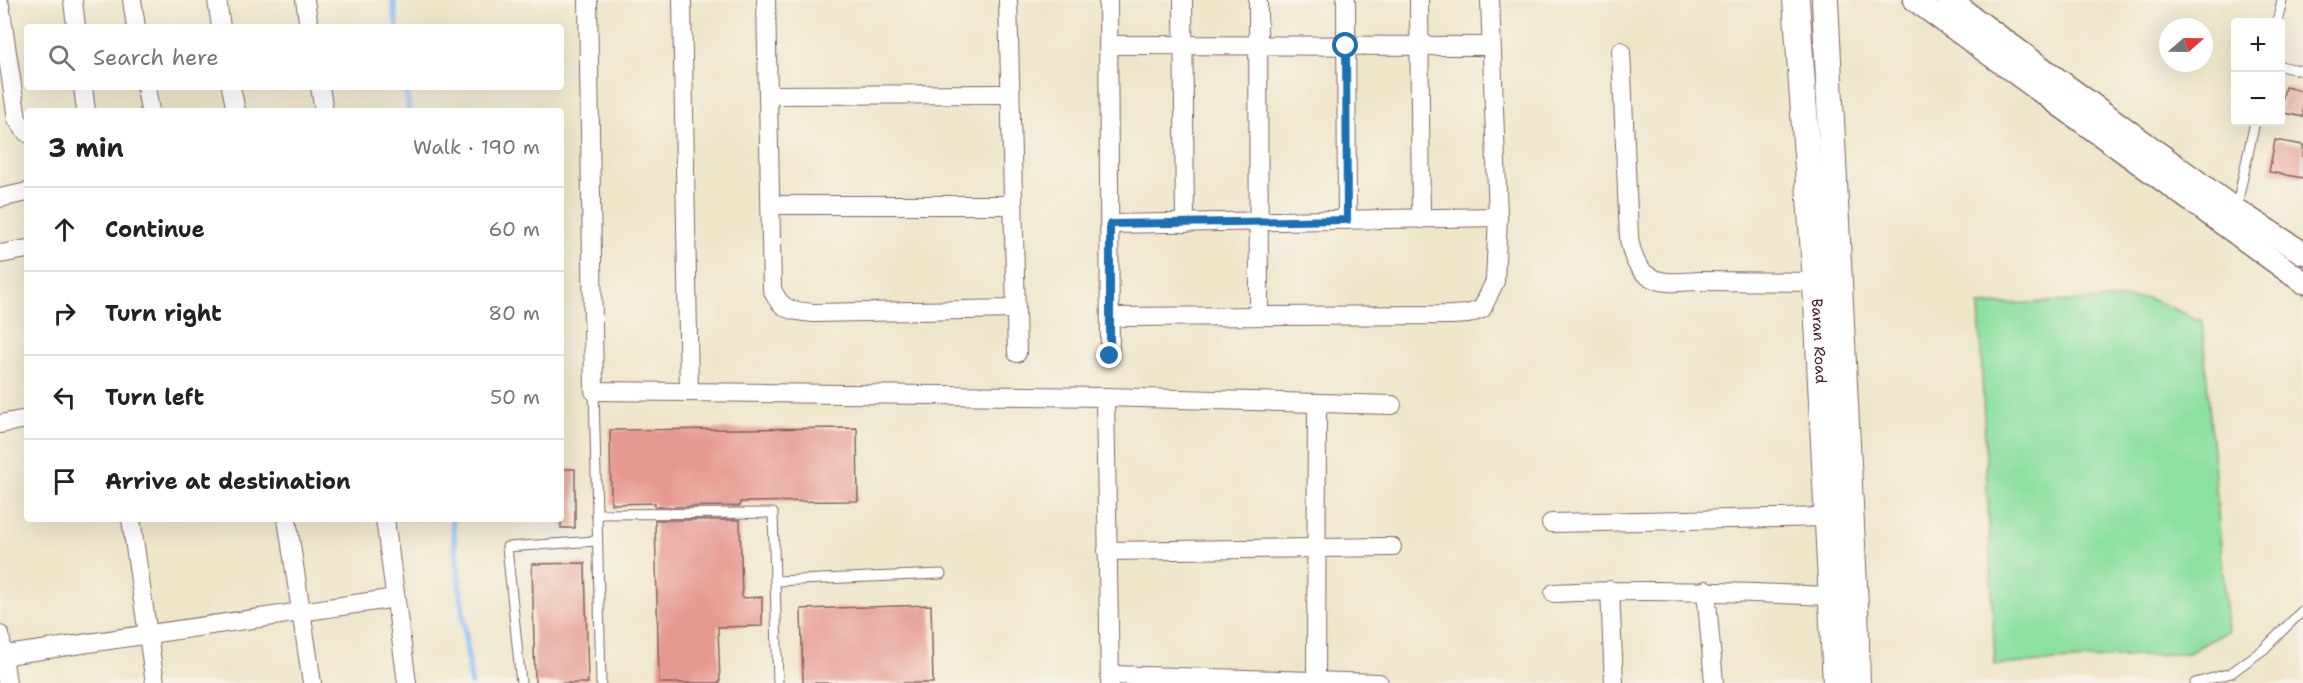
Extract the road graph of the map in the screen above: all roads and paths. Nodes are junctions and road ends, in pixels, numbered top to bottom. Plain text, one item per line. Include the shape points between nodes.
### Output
1 (73, 0) edge
2 (132, 0) edge
3 (217, 0) edge
4 (305, 0) edge
5 (588, 0) edge
6 (682, 0) edge
7 (766, 0) edge
8 (1008, 0) edge
9 (1108, 0) edge
10 (1183, 0) edge
11 (1258, 0) edge
12 (1346, 0) edge
13 (1419, 0) edge
14 (1490, 0) edge
15 (1796, 0) edge
16 (1825, 0) edge
17 (1915, 0) edge
18 (1948, 0) edge
19 (2282, 0) edge
20 (1, 17) edge
21 (2278, 18) edge
22 (76, 24) edge
23 (136, 24) edge
24 (221, 24) edge
25 (309, 24) edge
26 (1108, 45) junction
27 (1183, 45) junction
28 (1258, 46) junction
29 (1346, 46) junction
30 (1419, 46) junction
31 (1490, 46) junction
32 (1621, 51) dead end
33 (2285, 67) edge
34 (2303, 71) edge
35 (83, 90) edge
36 (146, 90) edge
37 (232, 90) edge
38 (320, 90) edge
39 (768, 94) junction
40 (1010, 94) junction
41 (86, 108) edge
42 (150, 108) edge
43 (235, 108) edge
44 (324, 108) edge
45 (2254, 126) edge
46 (24, 129) edge
47 (24, 193) edge
48 (0, 198) edge
49 (771, 205) junction
50 (1013, 205) junction
51 (1498, 217) junction
52 (1421, 219) junction
53 (1347, 220) junction
54 (2235, 221) junction
55 (1258, 222) junction
56 (1185, 223) junction
57 (1110, 224) junction
58 (24, 250) edge
59 (2303, 253) edge
60 (0, 254) edge
61 (1816, 282) junction
62 (2303, 282) edge
63 (1016, 309) junction
64 (1259, 316) junction
65 (1110, 317) junction
66 (1017, 353) dead end
67 (1110, 356) dead end
68 (594, 391) junction
69 (689, 392) junction
70 (1105, 397) junction
71 (1317, 403) junction
72 (1392, 405) dead end
73 (24, 419) edge
74 (0, 424) edge
75 (596, 513) junction
76 (1826, 517) junction
77 (131, 522) edge
78 (287, 522) edge
79 (385, 522) edge
80 (1551, 523) dead end
81 (596, 541) junction
82 (1392, 547) dead end
83 (1316, 548) junction
84 (1107, 551) junction
85 (941, 574) dead end
86 (775, 581) junction
87 (1706, 590) junction
88 (1610, 591) junction
89 (1554, 593) dead end
90 (1831, 596) junction
91 (396, 598) junction
92 (2303, 610) edge
93 (302, 612) junction
94 (148, 634) junction
95 (0, 635) edge
96 (2, 656) edge
97 (1110, 679) edge
98 (1316, 681) edge
99 (7, 683) edge
100 (155, 683) edge
101 (312, 683) edge
102 (407, 683) edge
103 (521, 683) edge
104 (601, 683) edge
105 (778, 683) edge
106 (1379, 683) edge
107 (1614, 683) edge
108 (1714, 683) edge
109 (1836, 683) edge
110 (1857, 683) edge
111 (2195, 683) edge

1 - 22 street
2 - 23 street
3 - 24 street
4 - 25 street
5 - 68 street
6 - 69 street
7 - 39 street
8 - 40 street
9 - 26 street
10 - 27 street
11 - 28 street
12 - 29 street
13 - 30 street
14 - 31 street
15 - 61 main road, Baran Road
16 - 110 main road, Baran Road
17 - 54 street
18 - 54 street
19 - 21 lane
20 - 46 street via 17,119
26 - 27 street
26 - 57 street
27 - 28 street
27 - 56 street
28 - 29 street
28 - 55 street
29 - 30 street
29 - 53 street
30 - 31 street
30 - 52 street
31 - 51 street
32 - 61 street via 1629,238 1632,255 1641,270 1669,283
33 - 34 lane
35 - 41 street
36 - 42 street
37 - 43 street
38 - 44 street
39 - 40 street
39 - 49 street
40 - 50 street
45 - 54 lane
47 - 48 street
49 - 50 street
49 - 63 street via 772,289 777,303 791,310 814,313
50 - 63 street
51 - 52 street
51 - 64 street via 1495,281 1482,309 1451,315
52 - 53 street
53 - 55 street
54 - 59 street
54 - 62 street
55 - 56 street
55 - 64 street
56 - 57 street
57 - 65 street
58 - 60 street
61 - 76 main road, Baran Road
63 - 66 street
64 - 65 street
65 - 67 street
68 - 69 street
68 - 75 lane
69 - 70 street
70 - 71 street
70 - 84 street
71 - 72 street
71 - 83 street
73 - 74 street
75 - 81 lane
75 - 86 lane via 773,513
76 - 80 street
76 - 90 main road, Baran Road
77 - 94 street
78 - 93 street
79 - 91 street
81 - 103 lane via 507,547
81 - 104 lane
82 - 83 street
83 - 84 street
83 - 98 street
84 - 97 street
85 - 86 lane
86 - 105 lane
87 - 88 street
87 - 90 street
87 - 108 street
88 - 89 street
88 - 107 street
90 - 109 main road, Baran Road
91 - 93 street
91 - 102 street
92 - 111 lane via 2264,649 2230,673
93 - 94 street
93 - 101 street
94 - 96 street
94 - 100 street
95 - 96 street
96 - 99 street
97 - 98 street
98 - 106 street

